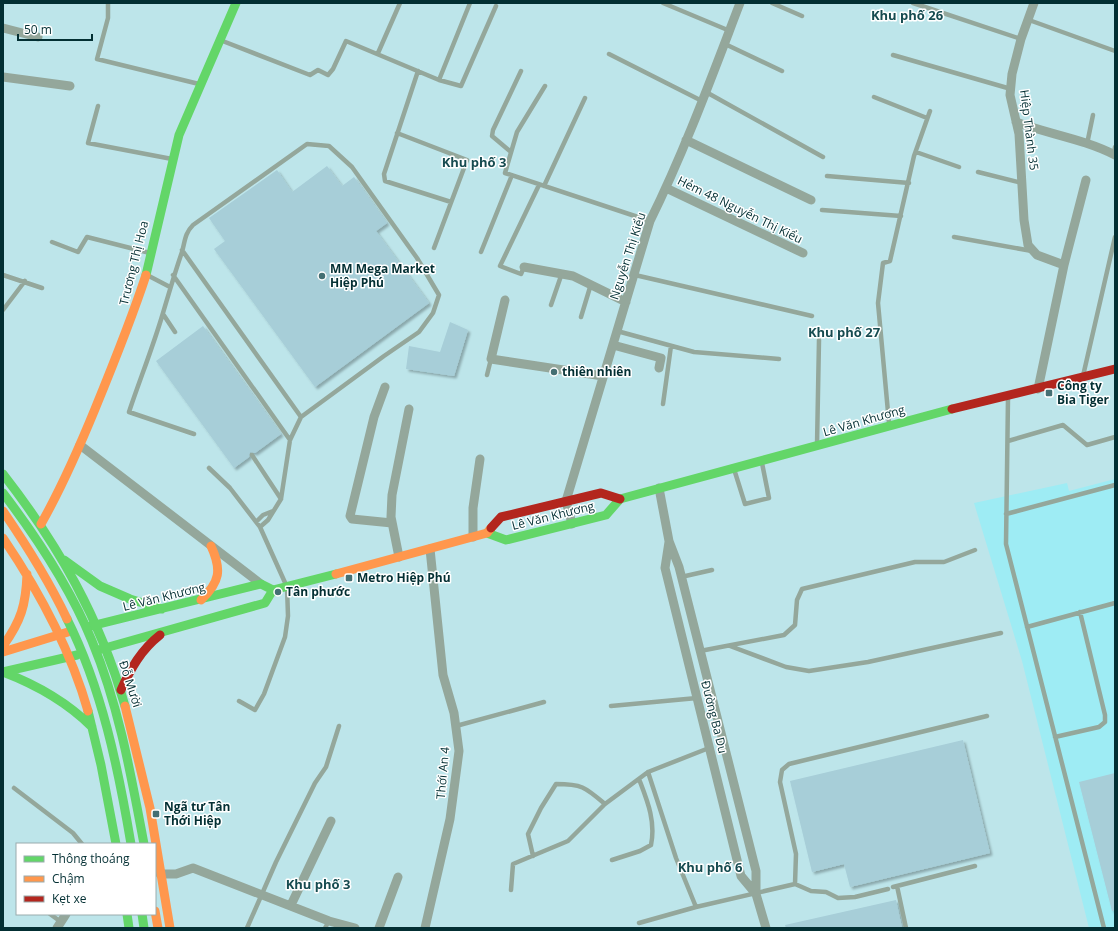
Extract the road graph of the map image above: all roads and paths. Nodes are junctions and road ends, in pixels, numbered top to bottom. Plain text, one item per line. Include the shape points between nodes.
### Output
1 (108, 3) edge
2 (236, 3) edge
3 (400, 3) edge
4 (470, 3) edge
5 (663, 3) edge
6 (740, 3) edge
7 (772, 3) edge
8 (913, 3) edge
9 (1034, 3) edge
10 (496, 6) dead end
11 (802, 16) dead end
12 (1029, 20) junction
13 (3, 28) edge
14 (730, 31) junction
15 (38, 37) dead end
16 (1021, 39) junction
17 (220, 40) junction
18 (725, 44) junction
19 (1115, 51) edge
20 (378, 53) junction
21 (609, 54) dead end
22 (893, 55) dead end
23 (418, 71) junction
24 (521, 71) dead end
25 (782, 71) dead end
26 (3, 77) edge
27 (439, 80) junction
28 (200, 84) junction
29 (70, 86) dead end
30 (545, 86) dead end
31 (1011, 89) junction
32 (704, 97) junction
33 (874, 97) dead end
34 (585, 98) dead end
35 (98, 106) dead end
36 (930, 111) dead end
37 (1093, 115) dead end
38 (928, 118) junction
39 (1016, 122) junction
40 (397, 133) junction
41 (686, 140) junction
42 (1087, 144) junction
43 (511, 152) junction
44 (916, 152) junction
45 (1115, 152) edge
46 (823, 157) dead end
47 (172, 159) junction
48 (959, 167) dead end
49 (978, 172) dead end
50 (512, 175) junction
51 (827, 176) dead end
52 (1086, 180) dead end
53 (909, 183) junction
54 (1024, 184) junction
55 (542, 185) junction
56 (666, 188) junction
57 (811, 200) dead end
58 (451, 202) junction
59 (822, 210) dead end
60 (901, 216) junction
61 (650, 221) junction
62 (954, 237) dead end
63 (1115, 237) edge
64 (52, 242) dead end
65 (434, 248) dead end
66 (182, 250) junction
67 (1033, 251) junction
68 (481, 252) dead end
69 (150, 253) junction
70 (803, 253) dead end
71 (1064, 265) junction
72 (524, 267) joint
73 (562, 273) junction
74 (3, 275) edge
75 (146, 275) junction
76 (173, 275) junction
77 (635, 275) junction
78 (26, 281) junction
79 (591, 284) junction
80 (170, 287) junction
81 (42, 288) dead end
82 (505, 300) dead end
83 (626, 302) junction
84 (551, 305) dead end
85 (3, 310) edge
86 (163, 314) junction
87 (812, 316) dead end
88 (581, 317) dead end
89 (617, 331) junction
90 (175, 332) dead end
91 (819, 340) dead end
92 (612, 345) junction
93 (672, 346) junction
94 (491, 359) junction
95 (779, 359) dead end
96 (660, 368) dead end
97 (1115, 369) edge
98 (487, 376) dead end
99 (603, 376) junction
100 (1083, 377) junction
101 (385, 387) dead end
102 (1038, 388) junction
103 (1008, 396) junction
104 (663, 404) dead end
105 (409, 409) dead end
106 (301, 417) junction
107 (889, 425) junction
108 (194, 434) dead end
109 (1115, 437) edge
110 (290, 440) junction
111 (1008, 441) junction
112 (80, 445) junction
113 (817, 447) junction
114 (252, 455) dead end
115 (480, 459) dead end
116 (762, 461) junction
117 (209, 468) dead end
118 (734, 468) junction
119 (3, 474) edge
120 (1115, 485) edge
121 (659, 488) junction
122 (3, 492) edge
123 (281, 499) junction
124 (620, 499) junction
125 (566, 501) junction
126 (3, 511) edge
127 (273, 511) junction
128 (1006, 514) junction
129 (256, 522) junction
130 (392, 523) junction
131 (41, 524) junction
132 (572, 524) junction
133 (260, 527) junction
134 (487, 533) junction
135 (473, 537) junction
136 (3, 538) edge
137 (669, 541) junction
138 (212, 546) junction
139 (430, 549) junction
140 (975, 550) dead end
141 (398, 557) junction
142 (62, 558) junction
143 (712, 570) dead end
144 (27, 574) junction
145 (681, 577) junction
146 (261, 584) junction
147 (287, 587) junction
148 (272, 590) junction
149 (81, 595) junction
150 (200, 600) junction
151 (1115, 603) edge
152 (163, 609) junction
153 (47, 611) junction
154 (1080, 612) junction
155 (95, 625) junction
156 (1027, 627) junction
157 (164, 631) junction
158 (1001, 633) dead end
159 (58, 634) junction
160 (3, 646) edge
161 (730, 646) junction
162 (105, 648) junction
163 (700, 651) junction
164 (3, 652) edge
165 (69, 658) junction
166 (3, 672) edge
167 (117, 678) junction
168 (81, 689) junction
169 (121, 690) junction
170 (697, 698) junction
171 (239, 701) dead end
172 (544, 702) dead end
173 (611, 706) dead end
174 (987, 716) dead end
175 (339, 726) dead end
176 (456, 726) junction
177 (93, 728) junction
178 (1055, 737) junction
179 (722, 741) junction
180 (710, 748) junction
181 (648, 772) junction
182 (639, 778) junction
183 (14, 788) dead end
184 (605, 804) junction
185 (331, 821) dead end
186 (81, 843) edge
187 (116, 843) edge
188 (132, 843) edge
189 (144, 843) edge
190 (154, 843) edge
191 (156, 853) edge
192 (532, 856) junction
193 (612, 860) dead end
194 (975, 866) dead end
195 (160, 874) junction
196 (398, 877) dead end
197 (795, 884) junction
198 (893, 887) junction
199 (511, 890) dead end
200 (263, 894) junction
201 (756, 894) junction
202 (291, 905) junction
203 (696, 907) junction
204 (52, 915) edge
205 (127, 915) edge
206 (142, 915) edge
207 (156, 915) edge
208 (61, 921) edge
209 (639, 923) dead end
210 (327, 924) edge
211 (129, 928) edge
212 (144, 928) edge
213 (158, 928) edge
214 (170, 928) edge
215 (247, 928) edge
216 (355, 928) edge
217 (379, 928) edge
218 (425, 928) edge
219 (766, 928) edge
220 (906, 928) edge
221 (1104, 928) edge

1 - 28 lane via 108,18 97,59
2 - 17 main road, Trương Thị Hoa
3 - 20 lane
4 - 27 lane
5 - 14 lane
6 - 14 street, Nguyễn Thị Kiểu
7 - 11 lane
8 - 16 lane
9 - 12 street, Hiệp Thành 35
10 - 27 lane via 461,86
12 - 16 street, Hiệp Thành 35
12 - 19 lane
13 - 15 street
14 - 18 street, Nguyễn Thị Kiểu
16 - 31 street, Hiệp Thành 35
17 - 20 lane via 310,75 318,70 328,75 346,41
17 - 28 main road, Trương Thị Hoa
18 - 25 lane
18 - 32 street, Nguyễn Thị Kiểu
20 - 23 lane
21 - 32 lane
22 - 31 lane
23 - 27 lane
23 - 40 lane
24 - 43 lane via 492,136
26 - 29 street
28 - 47 main road, Trương Thị Hoa
30 - 43 lane via 517,132
31 - 39 street, Hiệp Thành 35
32 - 41 street, Nguyễn Thị Kiểu
32 - 46 lane
33 - 38 lane
34 - 55 lane
35 - 47 lane via 88,143
36 - 38 lane
37 - 42 lane
38 - 44 lane
39 - 42 street
39 - 54 street, Hiệp Thành 35
40 - 58 lane via 384,174 385,181
40 - 58 lane via 467,160
41 - 56 street, Nguyễn Thị Kiểu
41 - 57 street
42 - 45 street
43 - 50 lane via 505,173
44 - 48 lane
44 - 53 lane
47 - 69 main road, Trương Thị Hoa
49 - 54 lane
50 - 55 lane
50 - 68 lane
51 - 53 lane
52 - 71 street
53 - 60 lane
54 - 67 street, Hiệp Thành 35 via 1024,220 1028,245
55 - 61 lane
55 - 72 lane via 500,266 521,274
56 - 61 street, Nguyễn Thị Kiểu
56 - 70 street, Hẻm 48 Nguyễn Thị Kiểu
58 - 65 lane
59 - 60 lane
60 - 107 lane via 890,261 883,263 878,302
61 - 77 street, Nguyễn Thị Kiểu
62 - 67 lane
63 - 100 lane
64 - 69 lane via 78,252 87,237
66 - 76 lane
66 - 106 lane
66 - 106 lane via 184,239 193,225 307,144 328,146 352,167 417,258 439,295 433,313 420,332
67 - 71 street
69 - 75 main road, Trương Thị Hoa
71 - 102 street
72 - 73 street
73 - 79 street
73 - 84 lane
74 - 78 lane
75 - 80 lane
75 - 112 main road, Trương Thị Hoa via 115,364
76 - 80 lane
76 - 110 lane
77 - 83 street, Nguyễn Thị Kiểu
77 - 87 lane
78 - 81 lane
78 - 85 lane
79 - 83 street
79 - 88 lane
80 - 86 lane
82 - 94 street
83 - 89 street, Nguyễn Thị Kiểu
86 - 90 lane
86 - 108 lane via 129,412
89 - 92 street, Nguyễn Thị Kiểu
89 - 93 lane
91 - 113 lane
92 - 96 street via 661,358
92 - 99 street, Nguyễn Thị Kiểu
93 - 95 lane via 694,352
93 - 104 lane
94 - 98 lane
94 - 99 street
97 - 100 main road, Lê Văn Khương
99 - 125 street, Nguyễn Thị Kiểu
100 - 102 main road, Lê Văn Khương
101 - 130 street via 374,417 350,516 352,519
102 - 103 main road, Lê Văn Khương
103 - 107 main road, Lê Văn Khương
103 - 111 lane
105 - 130 street via 392,495
106 - 110 lane
107 - 113 main road, Lê Văn Khương
109 - 111 lane via 1087,445 1063,424
110 - 123 lane
111 - 128 lane
112 - 131 main road, Trương Thị Hoa
112 - 138 street
113 - 116 main road, Lê Văn Khương
114 - 123 lane
115 - 135 street via 473,508
116 - 118 main road, Lê Văn Khương
116 - 118 lane via 769,498 745,504
117 - 129 lane via 230,488
118 - 121 main road, Lê Văn Khương
119 - 131 main road, Đỗ Mười
120 - 128 lane
121 - 124 main road, Lê Văn Khương
121 - 137 street, Đường Ba Du
122 - 189 main road, bridge via 56,569 92,641 119,721
123 - 127 lane
124 - 125 main road, Lê Văn Khương via 601,493
124 - 132 main road, Lê Văn Khương via 606,516
125 - 132 street
125 - 134 main road, Lê Văn Khương via 501,517
126 - 188 main road, bridge via 48,579 80,643 113,744
127 - 129 lane via 263,515
127 - 133 lane
128 - 156 lane via 1006,544
129 - 133 lane
130 - 141 street
131 - 142 main road, Đỗ Mười
132 - 134 main road, Lê Văn Khương via 506,540
133 - 147 lane
134 - 135 main road
135 - 139 main road
136 - 144 main road
137 - 145 street, Đường Ba Du
137 - 170 street, Đường Ba Du via 665,568
138 - 146 street
138 - 150 main road via 218,559 218,578 212,590
139 - 141 main road
139 - 176 street, Thới An 4 via 443,675
140 - 161 lane via 944,562 915,562 802,589 797,600 795,625 784,635
141 - 147 main road
142 - 149 main road, Đỗ Mười
142 - 152 main road via 100,586
143 - 145 lane
144 - 153 main road
144 - 160 main road via 23,616
145 - 163 street, Đường Ba Du
146 - 148 main road
146 - 150 main road, Lê Văn Khương
147 - 148 main road
147 - 171 lane via 288,616 285,638 264,694 255,710
148 - 157 main road via 265,603
149 - 153 main road
149 - 155 main road, Đỗ Mười
150 - 152 main road, Lê Văn Khương
151 - 154 lane
152 - 155 main road, Lê Văn Khương
153 - 159 main road
154 - 156 lane
154 - 178 lane via 1105,722
155 - 159 main road, Lê Văn Khương
155 - 162 main road, Đỗ Mười
156 - 178 lane
157 - 162 main road
157 - 169 main road via 146,646 134,662
158 - 161 lane via 868,662 809,670 786,667
159 - 164 main road, Lê Văn Khương
159 - 165 main road
161 - 163 lane
162 - 165 main road
162 - 167 main road, Đỗ Mười
163 - 179 street, Đường Ba Du
165 - 166 main road
165 - 168 main road
166 - 177 main road via 57,696
167 - 168 main road
167 - 169 main road, Đỗ Mười
168 - 177 main road
169 - 190 main road, Đỗ Mười via 135,742
170 - 173 lane
170 - 180 street, Đường Ba Du
172 - 176 lane
174 - 197 lane via 789,764 782,770 780,782 796,854
175 - 200 lane via 326,767 315,783
176 - 218 street, Thới An 4 via 458,773 444,850
177 - 187 main road
178 - 221 lane
179 - 180 street
179 - 201 street, Đường Ba Du via 756,871
180 - 181 lane
180 - 201 street, Đường Ba Du via 741,876
181 - 182 lane
181 - 203 lane via 676,858
182 - 184 lane
182 - 193 lane via 650,807 654,833 651,845
183 - 186 lane via 73,833
184 - 192 lane via 568,841
184 - 192 lane via 589,790 577,784 556,784 528,834
185 - 202 street
191 - 195 main road, Đỗ Mười
192 - 199 lane via 513,864
194 - 198 lane
195 - 200 street via 176,874 193,868
195 - 214 main road, Đỗ Mười
196 - 217 street
197 - 198 lane via 838,898 855,897
197 - 201 lane
198 - 220 lane
200 - 202 street
200 - 215 lane
201 - 203 lane
201 - 219 street, Đường Ba Du
202 - 210 street
203 - 209 lane
204 - 208 lane
205 - 211 main road
206 - 212 main road
207 - 213 main road
210 - 216 street

